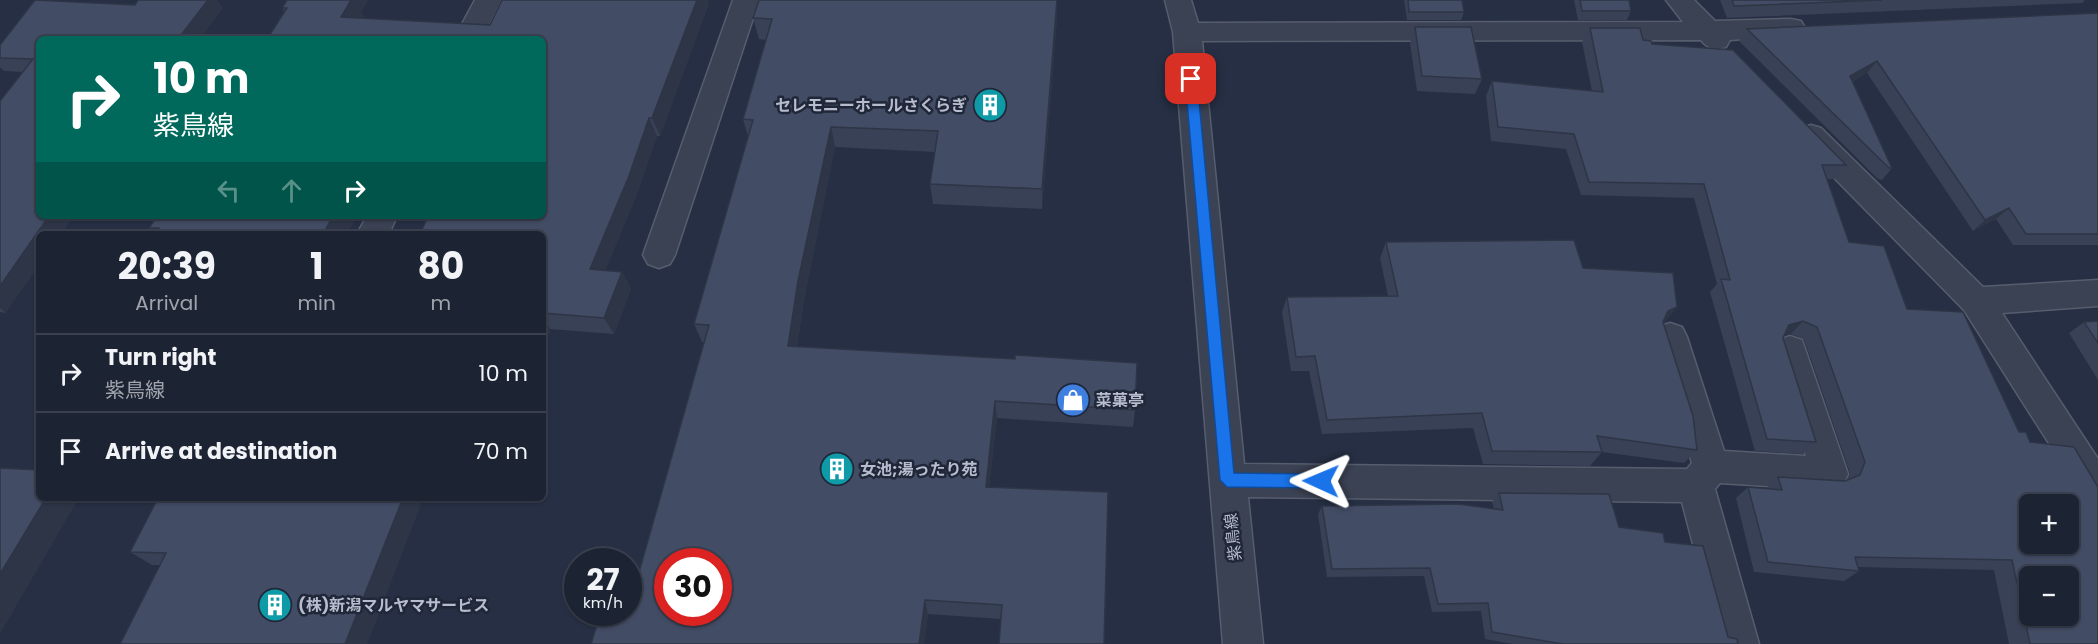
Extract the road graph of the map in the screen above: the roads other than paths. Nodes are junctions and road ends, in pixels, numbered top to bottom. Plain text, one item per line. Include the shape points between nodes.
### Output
1 (488, 0) edge
2 (746, 0) edge
3 (1178, 0) edge
4 (1679, 0) edge
5 (1814, 27) edge
6 (1186, 32) junction
7 (1707, 32) junction
8 (470, 36) edge
9 (1732, 57) edge
10 (1791, 116) edge
11 (659, 255) dead end
12 (2098, 293) edge
13 (1976, 301) junction
14 (1670, 337) edge
15 (1790, 350) dead end
16 (2088, 455) edge
17 (1703, 476) junction
18 (1227, 480) junction
19 (2098, 493) edge
20 (1243, 644) edge
21 (1739, 644) edge

1 - 8 street
2 - 11 street
3 - 6 street, 紫鳥線
4 - 7 street
5 - 7 street
6 - 7 street
6 - 18 street, 紫鳥線
7 - 9 street
10 - 13 street
12 - 13 street
13 - 16 street
14 - 17 street
15 - 17 street via 1830,474
16 - 19 street
17 - 18 street
17 - 21 street
18 - 20 street, 紫鳥線

